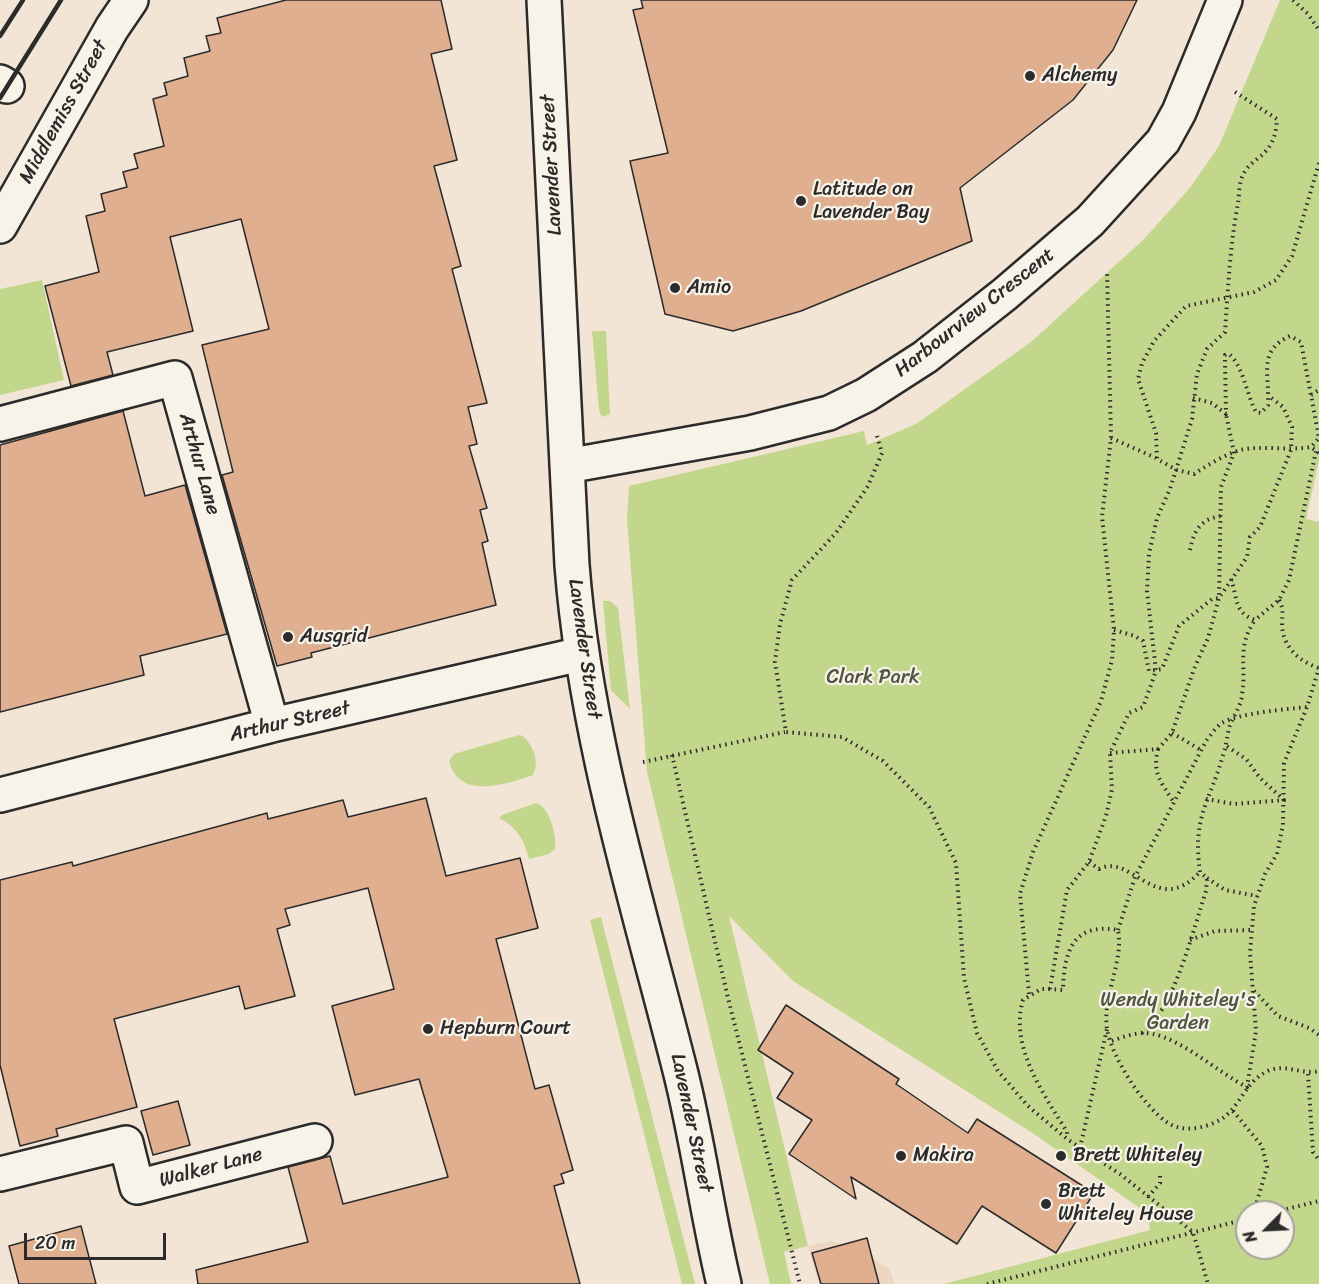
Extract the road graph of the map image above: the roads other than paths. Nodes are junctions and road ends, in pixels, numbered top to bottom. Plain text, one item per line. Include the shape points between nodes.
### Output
1 (131, 0) edge
2 (544, 0) edge
3 (1225, 0) edge
4 (0, 226) edge
5 (0, 424) edge
6 (567, 466) junction
7 (581, 654) junction
8 (272, 725) junction
9 (0, 795) edge
10 (315, 1140) dead end
11 (0, 1174) edge
12 (724, 1284) edge

1 - 4 street, Middlemiss Street
2 - 6 street, Lavender Street
3 - 6 street, Harbourview Crescent via 1163,141 1090,221 926,357 829,413 750,433
5 - 8 street, Arthur Lane via 175,378
6 - 7 street, Lavender Street
7 - 8 street, Arthur Street
7 - 12 street, Lavender Street via 603,766 685,1089
8 - 9 street, Arthur Street
10 - 11 street, Walker Lane via 137,1187 126,1143

